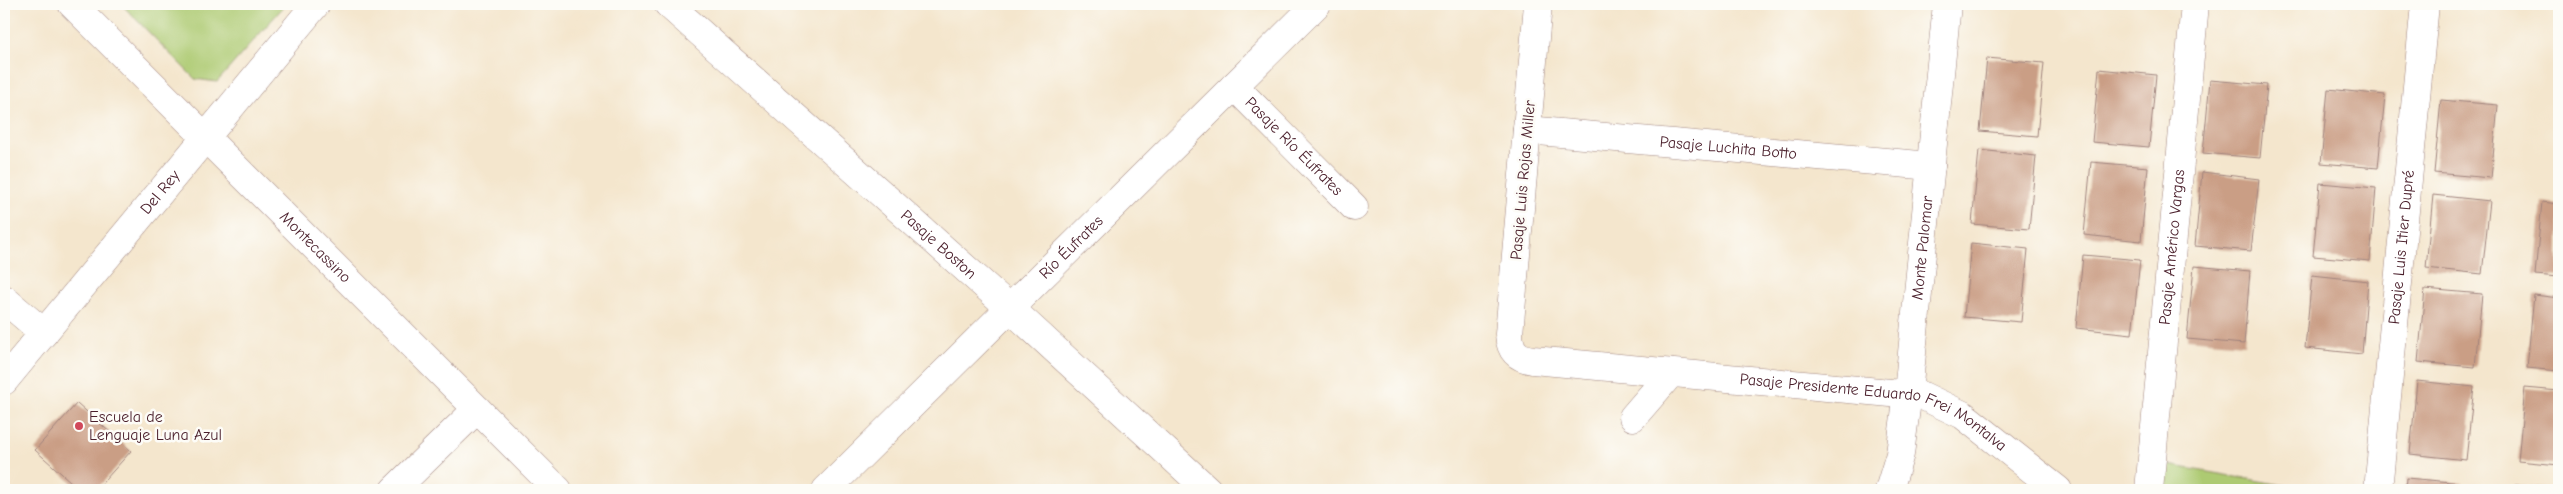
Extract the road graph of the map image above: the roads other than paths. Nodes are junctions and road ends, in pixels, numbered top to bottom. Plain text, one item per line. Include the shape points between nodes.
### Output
1 (72, 4) edge
2 (316, 4) edge
3 (668, 4) edge
4 (1317, 4) edge
5 (1538, 4) edge
6 (1947, 4) edge
7 (2195, 4) edge
8 (2425, 4) edge
9 (1234, 86) junction
10 (1527, 130) junction
11 (205, 137) junction
12 (1931, 166) junction
13 (1354, 207) dead end
14 (4, 299) edge
15 (1010, 308) junction
16 (44, 333) junction
17 (1515, 354) joint
18 (1671, 372) junction
19 (4, 381) edge
20 (1908, 393) junction
21 (477, 409) junction
22 (1633, 418) dead end
23 (394, 490) edge
24 (558, 490) edge
25 (826, 490) edge
26 (1208, 490) edge
27 (1889, 490) edge
28 (2058, 490) edge
29 (2148, 490) edge
30 (2378, 490) edge

1 - 11 street, Montecassino
2 - 11 street, Del Rey
3 - 15 street, Pasaje Boston
4 - 9 street, Río Éufrates
5 - 10 street, Pasaje Luis Rojas Miller
6 - 12 street, Monte Palomar
7 - 29 street, Pasaje Américo Vargas
8 - 30 street, Pasaje Luis Itier Dupré
9 - 13 street, Pasaje Río Éufrates
9 - 15 street, Río Éufrates
10 - 12 street, Pasaje Luchita Botto
10 - 17 street, Pasaje Luis Rojas Miller via 1509,334 1509,345
11 - 16 street, Del Rey
11 - 21 street, Montecassino
12 - 20 street, Monte Palomar
14 - 16 street
15 - 25 street, Río Éufrates
15 - 26 street, Pasaje Boston
16 - 19 street, Del Rey
17 - 18 street, Pasaje Presidente Eduardo Frei Montalva via 1533,360
18 - 20 street, Pasaje Presidente Eduardo Frei Montalva
18 - 22 street
20 - 27 street, Monte Palomar via 1900,454
20 - 28 street, Pasaje Presidente Eduardo Frei Montalva via 1938,400 1964,414
21 - 23 street
21 - 24 street, Montecassino

